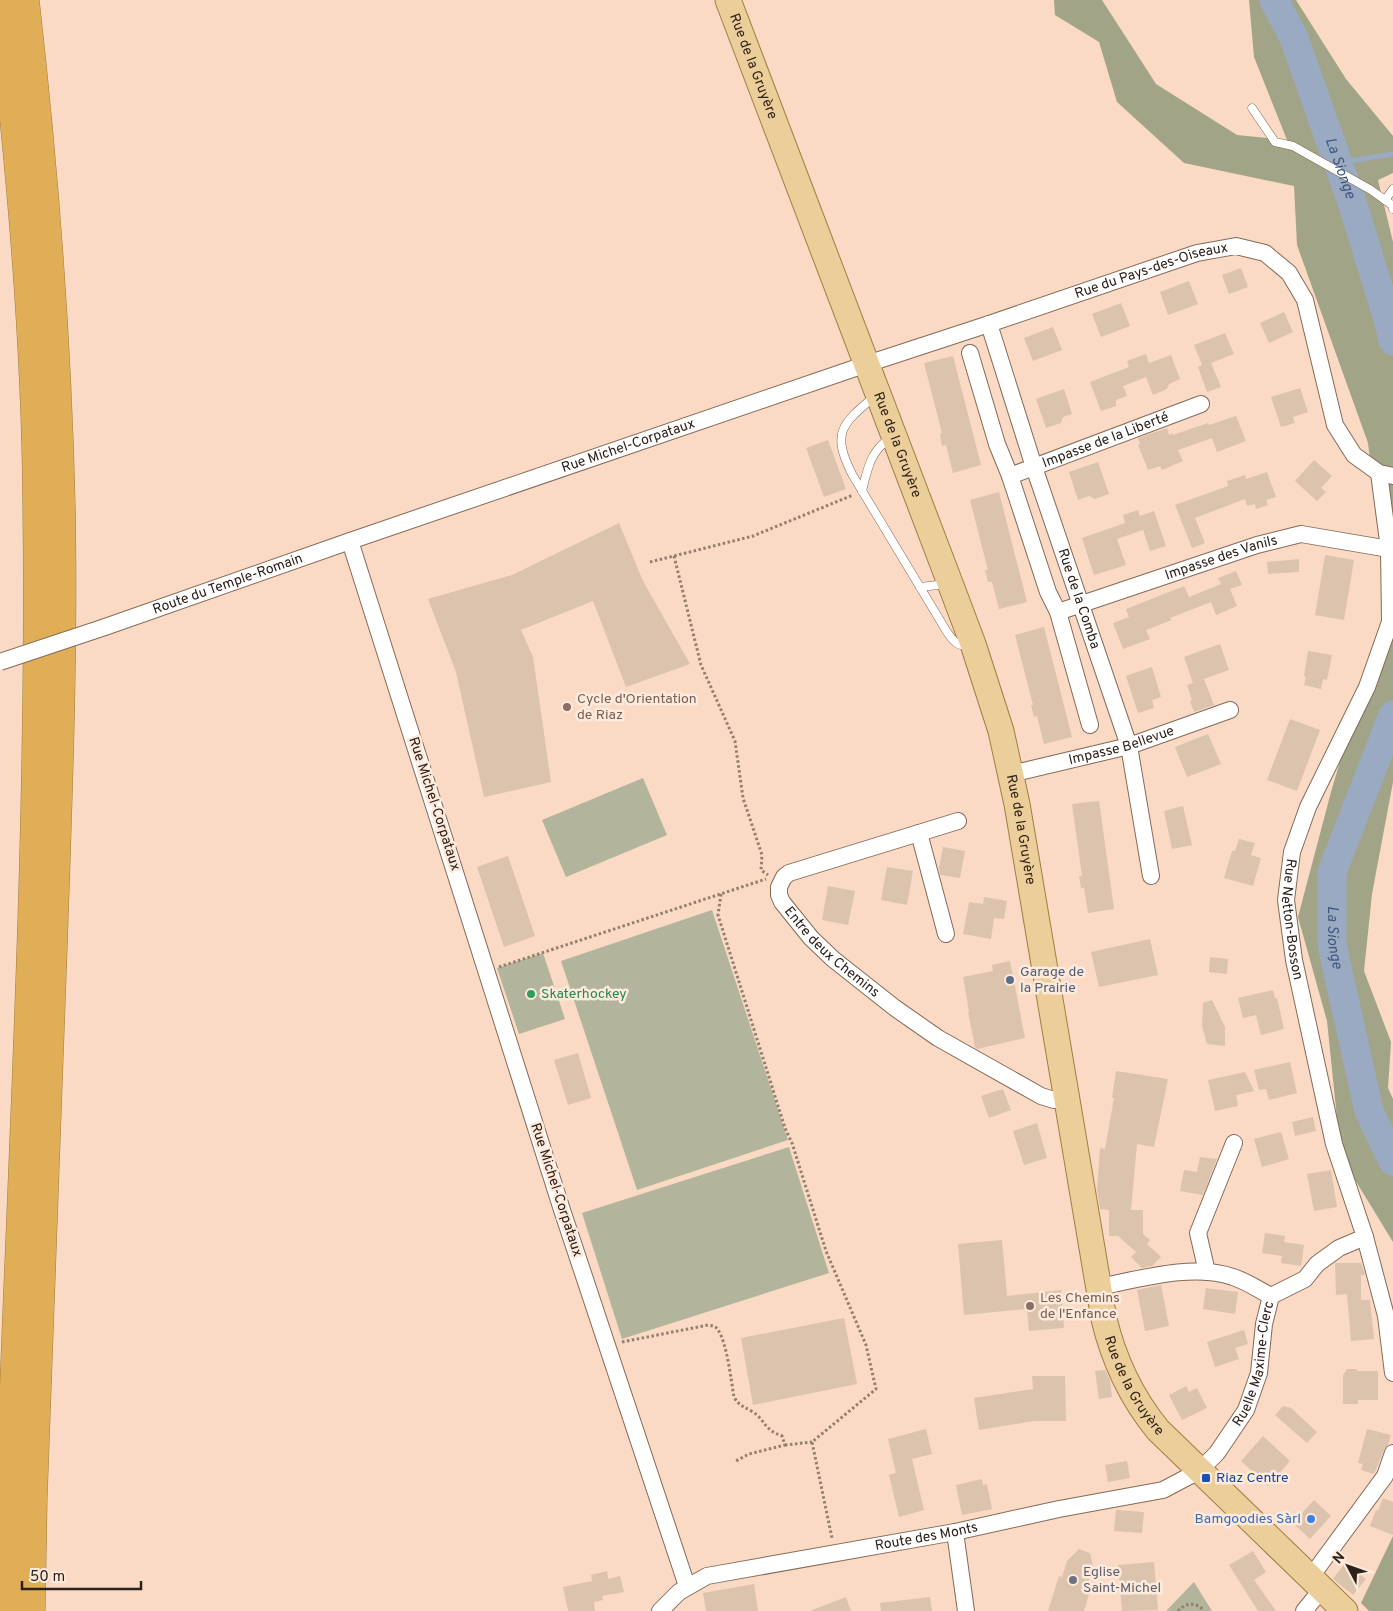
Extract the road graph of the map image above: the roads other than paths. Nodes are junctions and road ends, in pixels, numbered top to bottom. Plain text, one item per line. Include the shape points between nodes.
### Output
1 (1, 0) edge
2 (24, 0) edge
3 (728, 0) edge
4 (1252, 108) dead end
5 (1393, 190) edge
6 (1385, 200) junction
7 (1393, 209) edge
8 (989, 324) junction
9 (970, 353) dead end
10 (867, 364) junction
11 (878, 393) junction
12 (1201, 404) dead end
13 (895, 435) junction
14 (1034, 467) junction
15 (1386, 474) edge
16 (1010, 476) junction
17 (862, 491) junction
18 (350, 541) junction
19 (1389, 549) junction
20 (950, 583) junction
21 (920, 587) junction
22 (1082, 604) junction
23 (1058, 612) junction
24 (973, 644) junction
25 (0, 662) edge
26 (1230, 710) dead end
27 (1090, 725) dead end
28 (1129, 746) junction
29 (1011, 774) junction
30 (958, 821) dead end
31 (919, 833) junction
32 (1151, 876) dead end
33 (946, 934) dead end
34 (1067, 1099) junction
35 (1234, 1143) dead end
36 (1365, 1237) junction
37 (1207, 1272) junction
38 (1099, 1287) junction
39 (1272, 1296) junction
40 (1393, 1373) edge
41 (1393, 1453) edge
42 (1199, 1471) junction
43 (955, 1532) junction
44 (687, 1586) junction
45 (1329, 1595) edge
46 (8, 1611) edge
47 (30, 1611) edge
48 (660, 1611) edge
49 (966, 1611) edge
50 (1304, 1611) edge

1 - 46 highway via 26,254 38,515 36,790
2 - 47 highway via 51,280 61,524 58,801
3 - 10 main road, Rue de la Gruyère
4 - 6 lane via 1275,142 1292,146
5 - 6 lane
6 - 7 lane
8 - 10 street, Rue du Pays-des-Oiseaux
8 - 14 street, Rue de la Comba
8 - 15 street, Rue du Pays-des-Oiseaux via 1197,253 1236,246 1265,253 1289,273 1305,300 1335,425 1354,455
9 - 16 street via 996,444
10 - 11 main road, Rue de la Gruyère
10 - 18 street, Rue Michel-Corpataux
11 - 13 main road, Rue de la Gruyère
11 - 17 lane via 851,418 840,436 845,460
12 - 14 street, Impasse de la Liberté
13 - 17 lane via 874,454
13 - 20 main road, Rue de la Gruyère
14 - 16 street, Impasse de la Liberté
14 - 22 street, Rue de la Comba
15 - 19 street, Rue Netton-Bosson
16 - 23 street via 1048,592
17 - 21 lane
18 - 25 street, Route du Temple-Romain, bridge
18 - 44 street, Rue Michel-Corpataux via 606,1346
19 - 22 street, Impasse des Vanils via 1301,534 1257,545
19 - 36 street, Rue Netton-Bosson via 1390,622 1366,687 1308,807 1292,852 1286,900 1294,960 1334,1144
20 - 21 lane
20 - 24 main road, Rue de la Gruyère
21 - 24 lane via 953,640 960,646
22 - 23 street, Impasse des Vanils
22 - 28 street, Rue de la Comba
23 - 27 street
24 - 29 main road, Rue de la Gruyère
26 - 28 street, Impasse Bellevue
28 - 29 street, Impasse Bellevue
28 - 32 street, Rue de la Comba
29 - 34 main road, Rue de la Gruyère
30 - 31 street, Entre deux Chemins
31 - 33 street
31 - 34 street, Entre deux Chemins via 789,873 779,886 778,895 811,938 895,1008 938,1038 1042,1096 1054,1100
34 - 38 main road, Rue de la Gruyère
35 - 37 street via 1198,1233
36 - 39 street, Ruelle Maxime-Clerc via 1340,1248 1317,1264 1305,1279
36 - 40 street, Rue Netton-Bosson via 1386,1316
37 - 38 street via 1169,1274
37 - 39 street via 1233,1277
38 - 42 main road, Rue de la Gruyère via 1112,1347 1130,1389 1158,1430
39 - 42 street, Ruelle Maxime-Clerc via 1264,1324 1259,1373 1246,1410 1217,1453
41 - 45 street via 1386,1476
42 - 43 street, Route des Monts via 1163,1490
42 - 45 main road, Rue de la Gruyère
43 - 44 street, Route des Monts via 706,1576
43 - 49 street
44 - 48 street, Route des Monts
45 - 50 street

